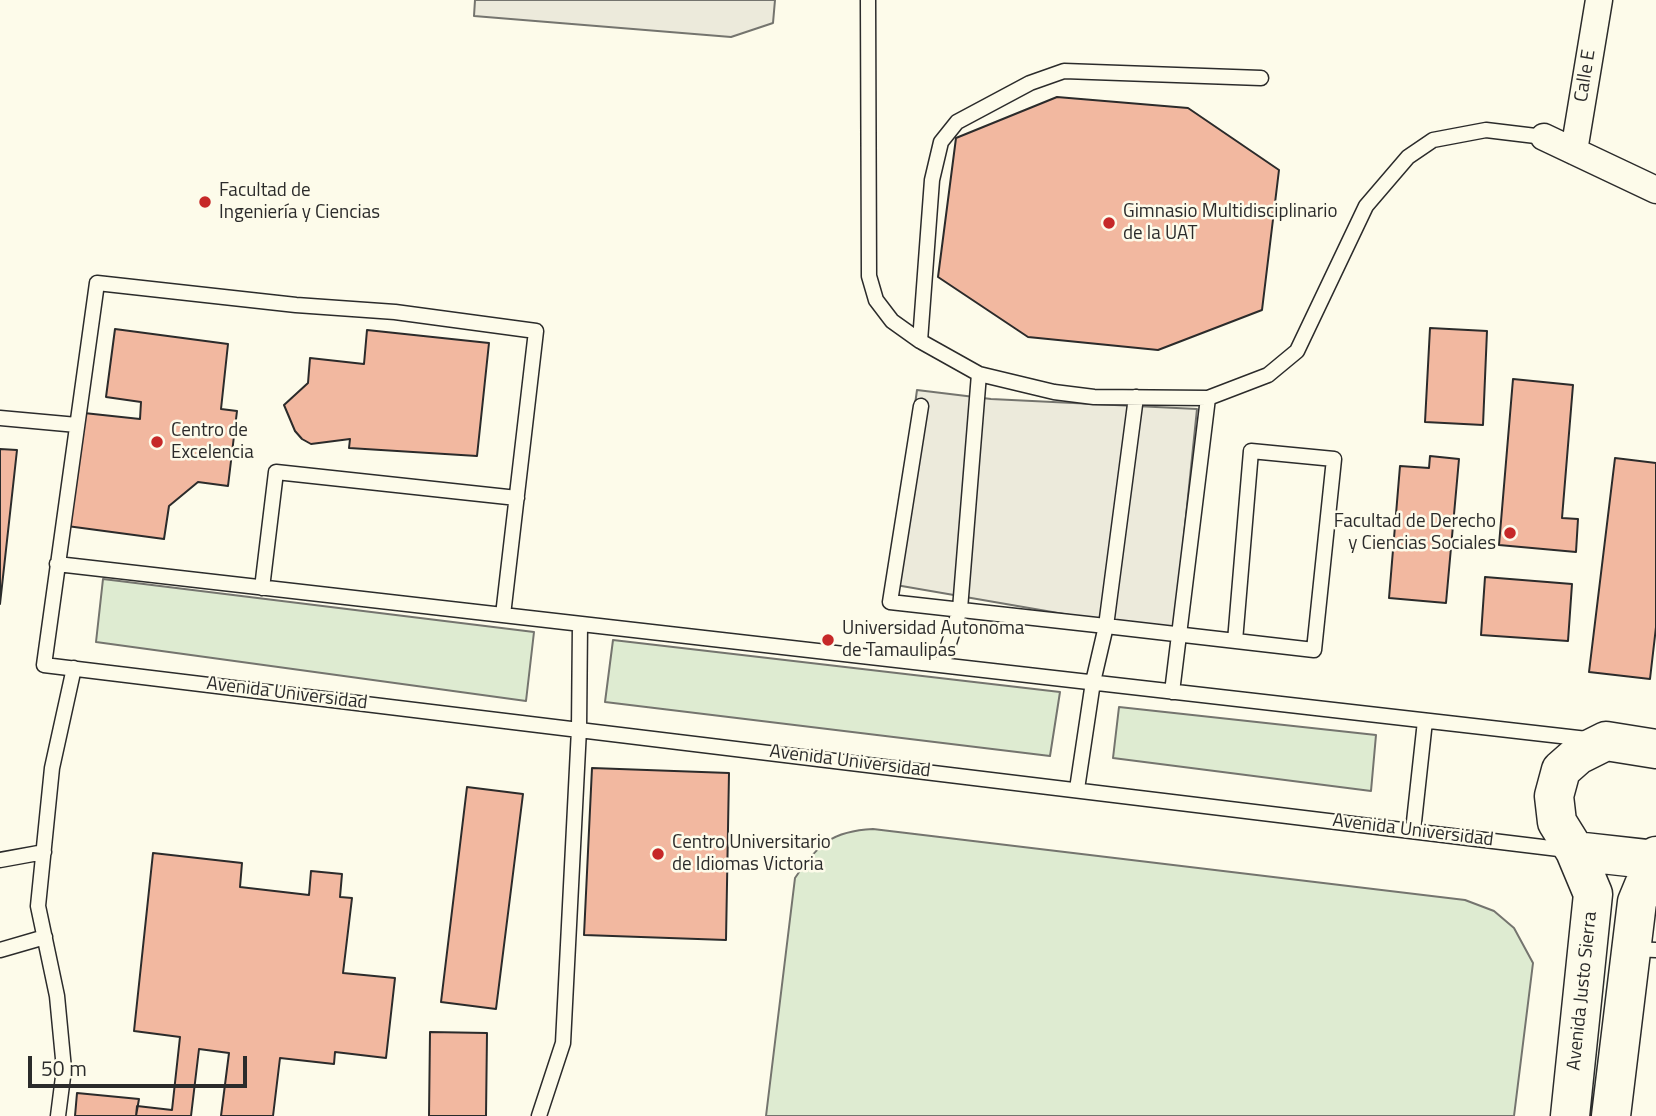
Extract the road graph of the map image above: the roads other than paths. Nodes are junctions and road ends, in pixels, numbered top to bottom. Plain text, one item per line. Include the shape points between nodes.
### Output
1 (868, 0) edge
2 (1599, 0) edge
3 (1261, 78) dead end
4 (1544, 137) joint
5 (1574, 151) junction
6 (1656, 190) edge
7 (920, 341) junction
8 (979, 374) junction
9 (1136, 397) junction
10 (1208, 398) junction
11 (921, 406) dead end
12 (0, 418) edge
13 (77, 425) junction
14 (517, 498) junction
15 (57, 564) junction
16 (262, 587) junction
17 (960, 609) junction
18 (503, 615) junction
19 (580, 624) junction
20 (1106, 626) junction
21 (1180, 635) junction
22 (1235, 641) junction
23 (943, 666) junction
24 (74, 668) junction
25 (1093, 682) junction
26 (1172, 692) junction
27 (1425, 721) junction
28 (579, 729) junction
29 (1606, 741) junction
30 (1656, 749) edge
31 (1077, 789) junction
32 (1413, 831) junction
33 (1576, 850) junction
34 (44, 852) junction
35 (1655, 859) edge
36 (0, 860) edge
37 (45, 937) junction
38 (1644, 949) edge
39 (0, 950) edge
40 (58, 1116) edge
41 (539, 1116) edge
42 (1570, 1116) edge
43 (1611, 1116) edge

1 - 7 lane via 869,276 876,300 892,321
2 - 5 street, Calle E
3 - 7 lane via 1064,71 1030,83 957,122 941,142 932,180
4 - 5 street
4 - 10 lane via 1486,130 1433,140 1408,158 1366,206 1297,351 1268,375
5 - 6 street
7 - 8 lane
8 - 9 lane via 1054,392
8 - 17 lane
9 - 10 lane
9 - 20 lane
10 - 21 lane
11 - 17 lane via 890,602
12 - 13 lane
13 - 14 lane via 97,283 395,312 536,331
13 - 15 lane
14 - 16 lane via 276,472
14 - 18 lane
15 - 16 lane
15 - 24 lane, Avenida Universidad via 44,665
16 - 18 lane
17 - 20 lane
17 - 23 lane
18 - 19 lane
19 - 23 lane
19 - 28 lane
20 - 21 lane
20 - 25 lane
21 - 22 lane
21 - 26 lane
22 - 22 lane via 1251,452 1334,458 1314,650
23 - 25 lane
24 - 28 lane, Avenida Universidad
24 - 34 lane via 51,768
25 - 26 lane
25 - 31 lane
26 - 27 lane
27 - 29 lane
27 - 32 lane
28 - 31 lane, Avenida Universidad
28 - 41 lane via 563,1043
29 - 30 main road
29 - 33 main road, Avenida Justo Sierra via 1578,755 1562,770 1554,796 1557,822
31 - 32 lane, Avenida Universidad
32 - 33 lane, Avenida Universidad
33 - 35 main road, Avenida Universidad
33 - 42 main road, Avenida Justo Sierra via 1593,894
34 - 36 lane
34 - 37 lane via 38,906
35 - 38 main road via 1637,902
37 - 39 lane
37 - 40 lane via 64,1069
38 - 43 main road

